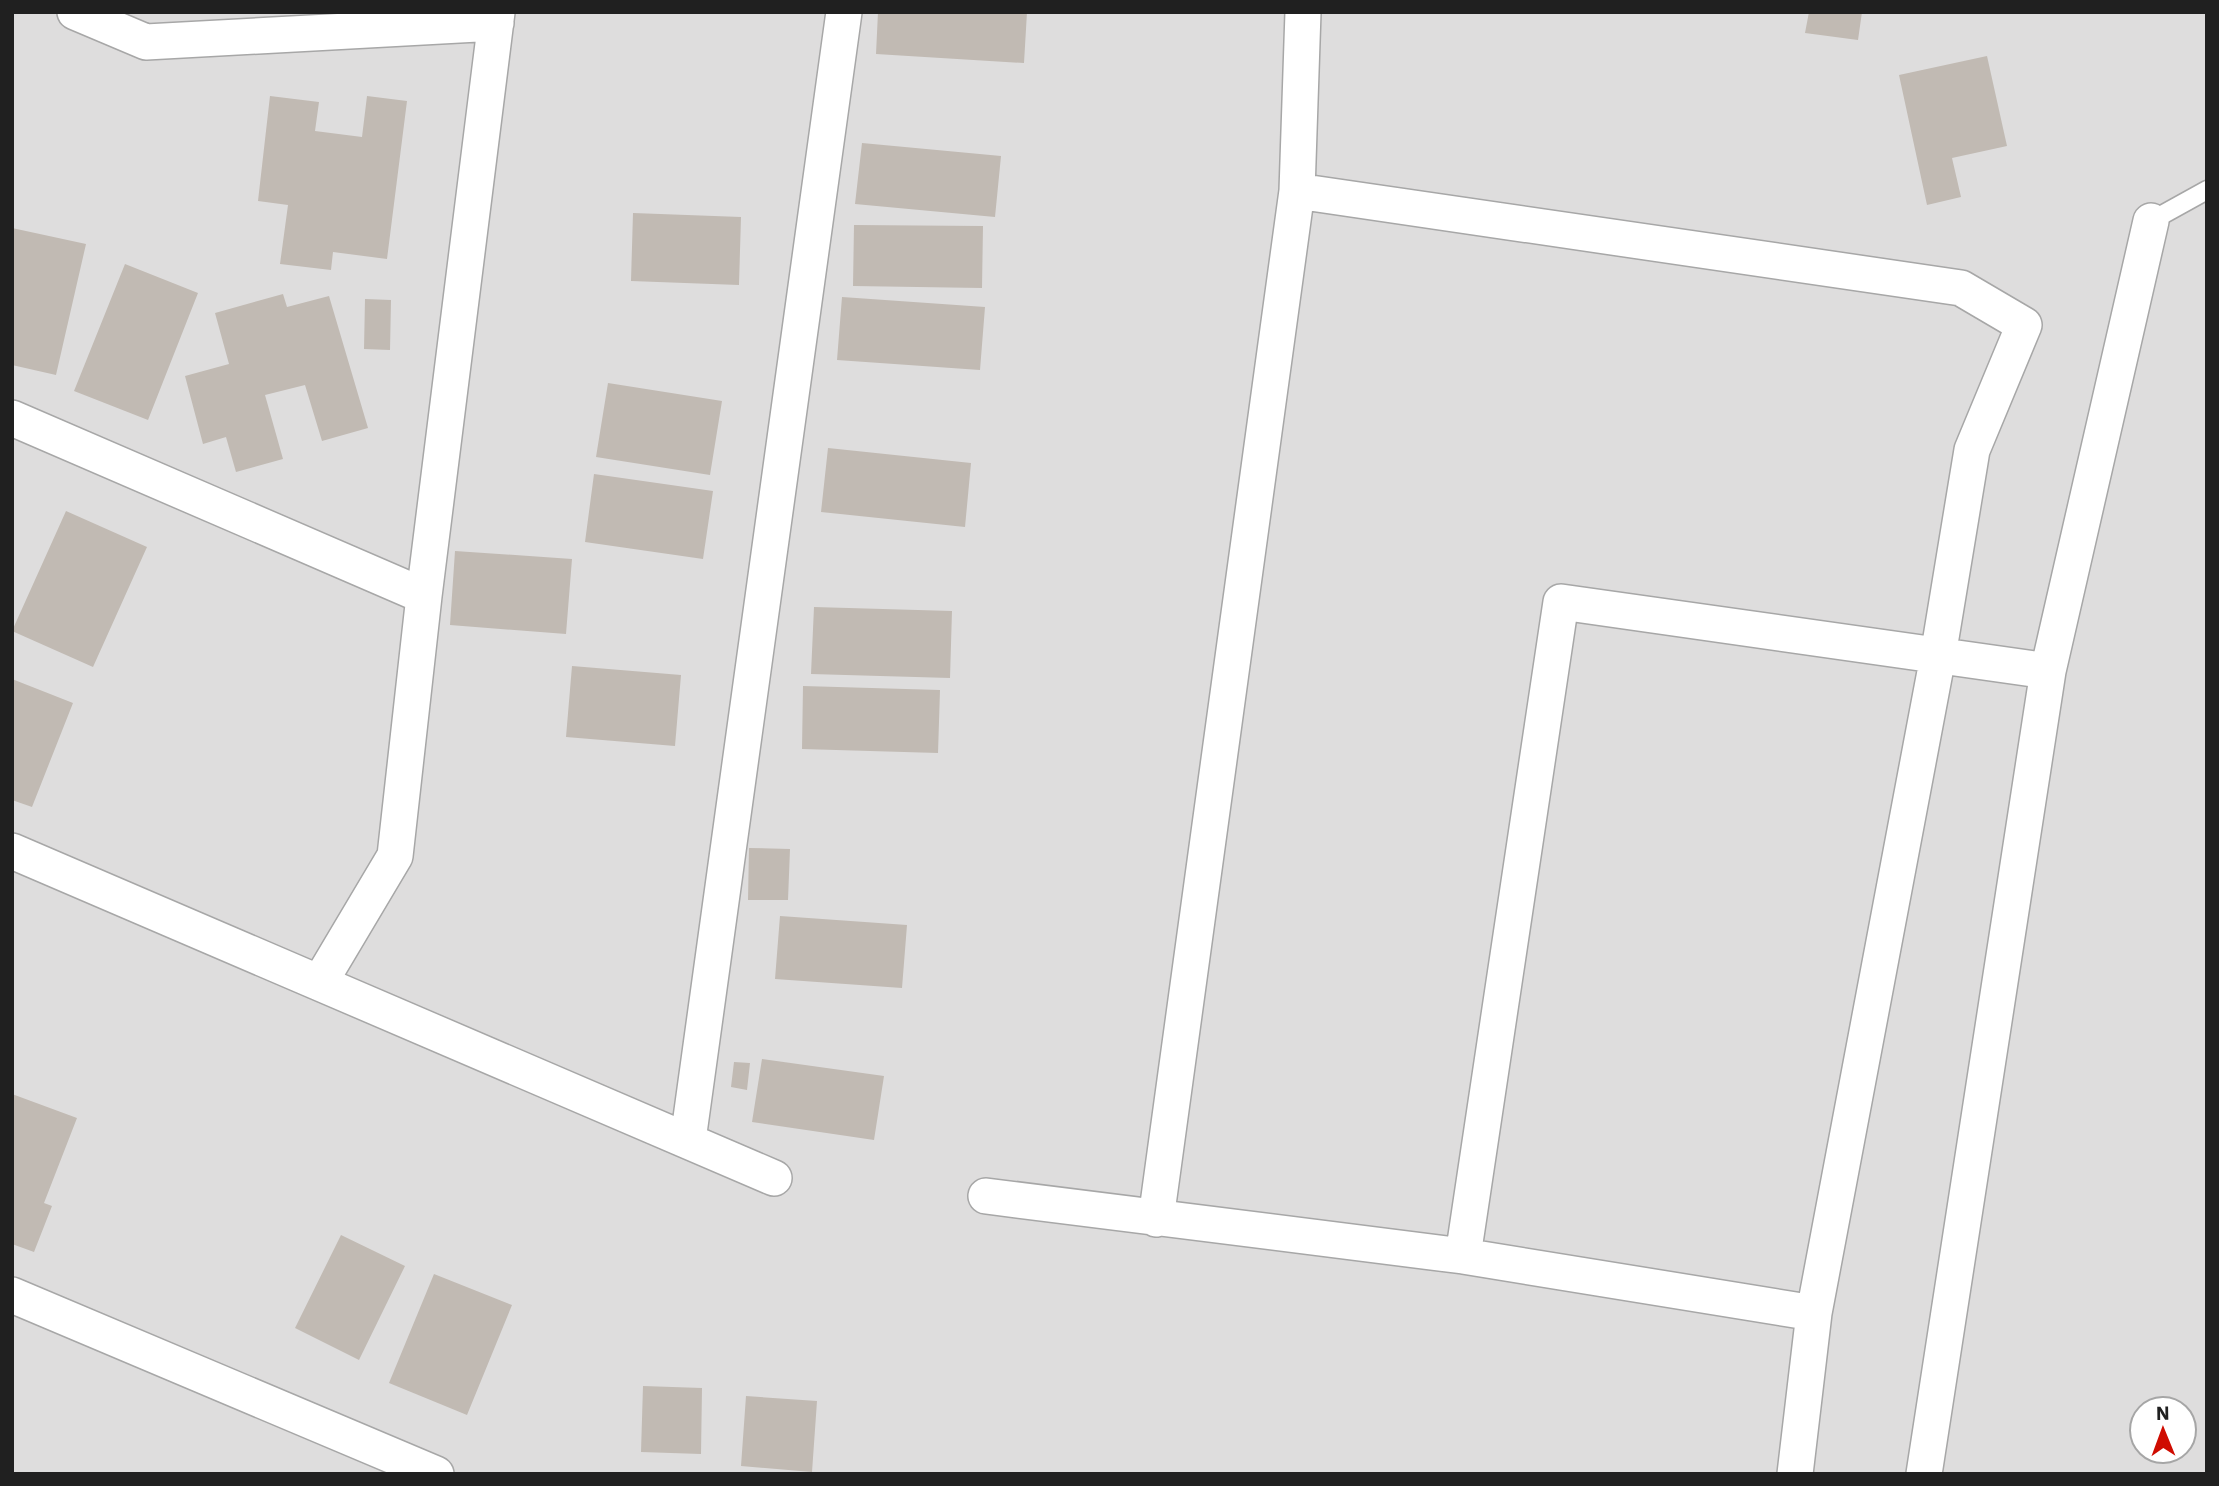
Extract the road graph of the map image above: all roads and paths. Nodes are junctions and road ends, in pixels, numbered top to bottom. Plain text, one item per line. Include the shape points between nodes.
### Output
1 (75, 12) edge
2 (844, 12) edge
3 (1303, 12) edge
4 (496, 18) edge
5 (2207, 190) edge
6 (1297, 191) junction
7 (2151, 221) joint
8 (12, 418) edge
9 (424, 596) junction
10 (1938, 656) junction
11 (2048, 671) junction
12 (12, 850) edge
13 (320, 982) junction
14 (688, 1140) junction
15 (774, 1178) dead end
16 (986, 1195) dead end
17 (1156, 1219) junction
18 (1463, 1256) junction
19 (12, 1295) edge
20 (1814, 1313) junction
21 (436, 1474) edge
22 (1795, 1474) edge
23 (1923, 1474) edge

1 - 4 street via 146,42
2 - 14 street
3 - 6 street
4 - 9 street
5 - 7 lane
6 - 10 street via 1961,288 2024,325 1972,450
6 - 17 street
7 - 11 street
8 - 9 street
9 - 13 street via 395,856
10 - 11 street
10 - 18 street via 1561,602
10 - 20 street
11 - 23 street
12 - 13 street
13 - 14 street
14 - 15 street
16 - 17 street
17 - 18 street
18 - 20 street
19 - 21 street
20 - 22 street

